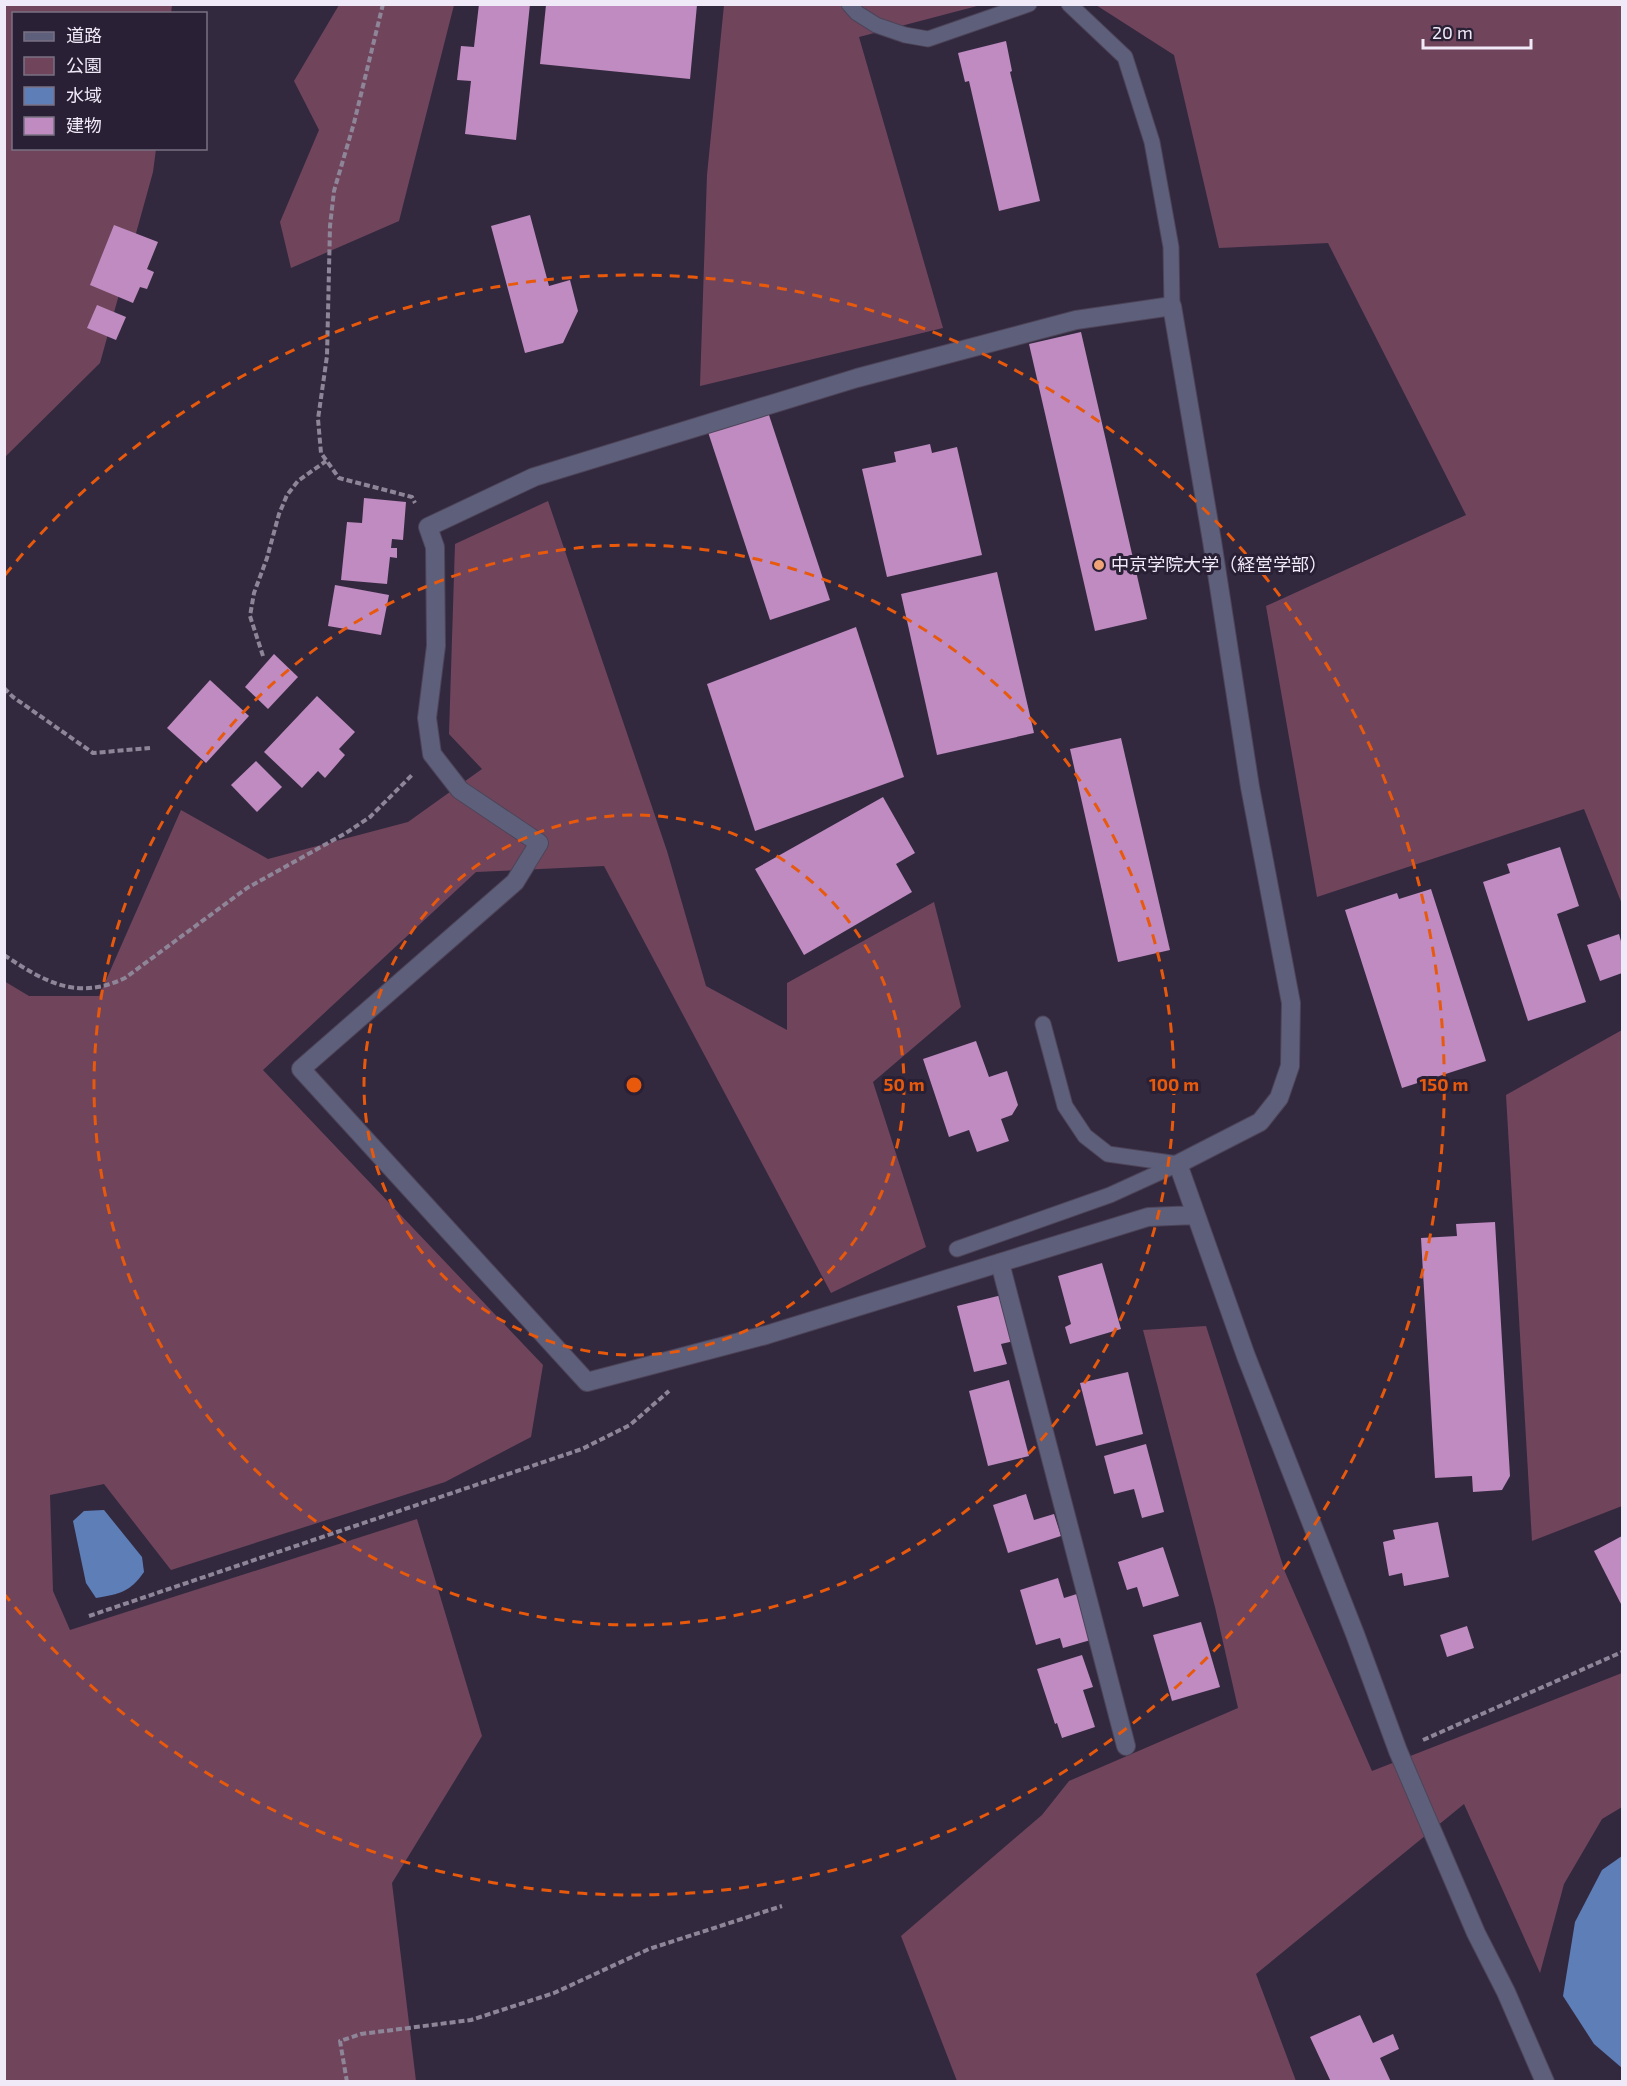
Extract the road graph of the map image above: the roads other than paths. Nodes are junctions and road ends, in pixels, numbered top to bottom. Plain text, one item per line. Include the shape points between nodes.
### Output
1 (849, 4) edge
2 (1029, 4) edge
3 (1069, 4) edge
4 (1172, 306) junction
5 (1043, 1024) dead end
6 (1178, 1164) junction
7 (1196, 1215) junction
8 (957, 1249) dead end
9 (1000, 1263) junction
10 (1126, 1746) dead end
11 (1545, 2082) edge

1 - 2 lane via 876,25 928,39
3 - 4 lane via 1125,57 1152,142 1171,247
4 - 6 street via 1250,787 1291,1003 1290,1066 1279,1098 1260,1122
4 - 9 street via 1076,320 857,378 534,477 428,527 435,547 436,646 428,718 432,754 460,790 539,843 515,882 301,1069 586,1382 766,1335
5 - 6 lane via 1065,1106 1085,1136 1108,1154
6 - 7 street
6 - 8 lane via 1110,1195
7 - 9 street via 1149,1217
7 - 11 street via 1398,1751
9 - 10 street

